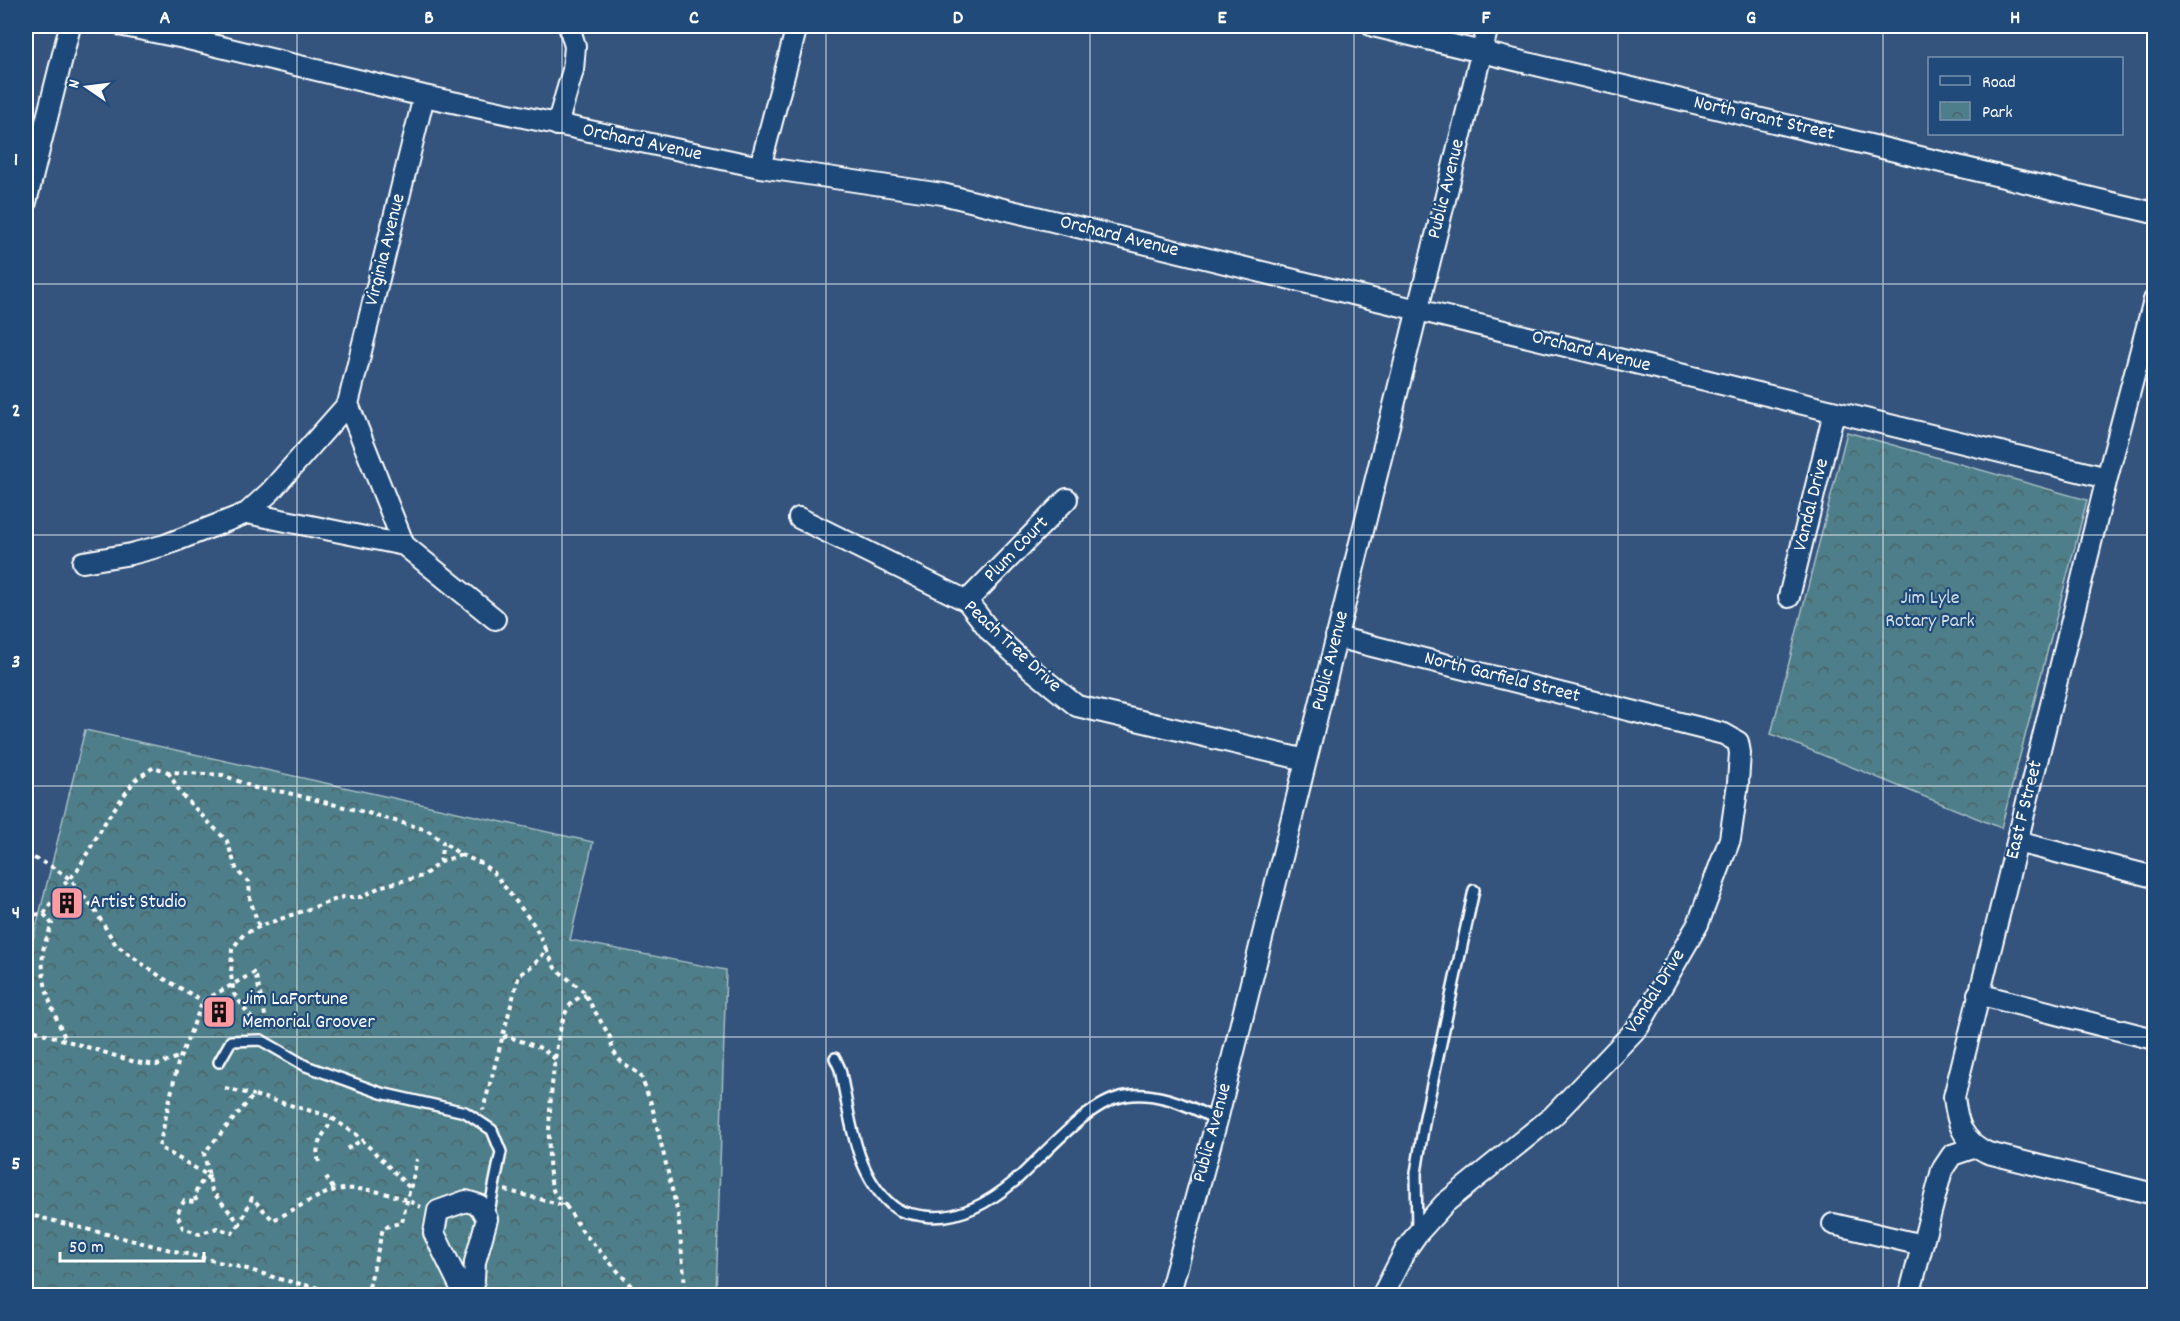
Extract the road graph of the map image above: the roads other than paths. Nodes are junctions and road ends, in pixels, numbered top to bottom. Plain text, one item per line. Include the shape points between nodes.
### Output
1 (70, 26) edge
2 (124, 26) edge
3 (569, 26) edge
4 (797, 26) edge
5 (1373, 26) edge
6 (1488, 26) edge
7 (185, 32) edge
8 (1482, 51) junction
9 (424, 96) junction
10 (557, 125) junction
11 (760, 167) junction
12 (26, 202) edge
13 (2154, 213) edge
14 (2154, 300) edge
15 (1418, 310) junction
16 (348, 404) junction
17 (1834, 412) junction
18 (2107, 478) junction
19 (1067, 499) dead end
20 (247, 513) junction
21 (799, 518) dead end
22 (404, 545) junction
23 (83, 562) dead end
24 (1789, 597) dead end
25 (967, 601) junction
26 (495, 619) dead end
27 (1336, 637) junction
28 (1668, 719) joint
29 (1306, 760) junction
30 (2017, 842) junction
31 (2154, 877) edge
32 (1474, 890) dead end
33 (1978, 994) junction
34 (2154, 1039) edge
35 (835, 1058) dead end
36 (219, 1062) dead end
37 (1217, 1120) junction
38 (1976, 1147) junction
39 (2154, 1194) edge
40 (487, 1219) junction
41 (1833, 1224) dead end
42 (1417, 1234) junction
43 (1922, 1245) junction
44 (465, 1296) edge
45 (473, 1296) edge
46 (1169, 1296) edge
47 (1382, 1296) edge
48 (1910, 1296) edge

1 - 12 street
2 - 7 street, Orchard Avenue
3 - 10 street via 575,46 573,70
4 - 11 street
5 - 8 street, North Grant Street
6 - 8 street, Public Avenue
7 - 9 street, Orchard Avenue
8 - 13 street, North Grant Street
8 - 15 street, Public Avenue
9 - 10 street, Orchard Avenue
9 - 16 street, Virginia Avenue
10 - 11 street, Orchard Avenue
11 - 15 street, Orchard Avenue via 942,194
14 - 18 street, East F Street
15 - 17 street, Orchard Avenue
15 - 27 street, Public Avenue
16 - 20 street
16 - 22 street
17 - 18 street, Orchard Avenue
17 - 24 street, Vandal Drive
18 - 30 street, East F Street
19 - 25 street, Plum Court
20 - 22 street
20 - 23 street via 165,545
21 - 25 street, Peach Tree Drive
22 - 26 street
25 - 29 street, Peach Tree Drive via 990,631 1077,706
27 - 28 street, North Garfield Street
27 - 29 street, Public Avenue
28 - 42 street, Vandal Drive via 1724,734 1738,742 1740,753 1730,839 1698,924 1639,1026 1552,1116 1445,1203
29 - 37 street, Public Avenue
30 - 31 street
30 - 33 street, East F Street
32 - 42 lane via 1425,1117 1416,1173
33 - 34 street
33 - 38 street, East F Street via 1954,1097 1956,1119
35 - 37 lane via 859,1154 869,1177 895,1208 906,1213 938,1218 971,1210 1014,1182 1100,1105 1119,1097 1137,1094 1182,1102
36 - 40 lane via 231,1041 261,1040 306,1066 381,1093 465,1112 492,1131 501,1152
37 - 46 street, Public Avenue
38 - 39 street
38 - 43 street via 1953,1155 1942,1170
40 - 44 street via 480,1206 466,1201 438,1211 434,1233
40 - 45 street via 475,1262
41 - 43 street
42 - 47 street, Vandal Drive
43 - 48 street

